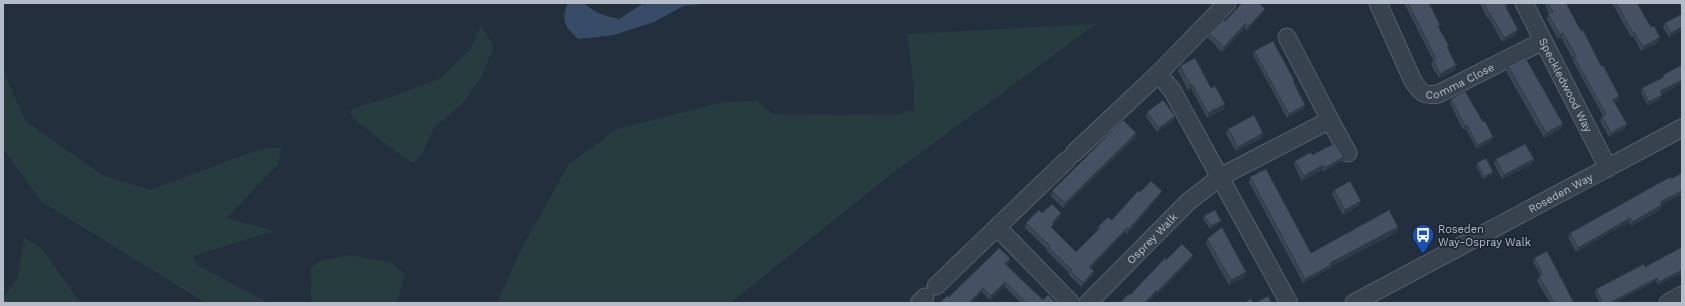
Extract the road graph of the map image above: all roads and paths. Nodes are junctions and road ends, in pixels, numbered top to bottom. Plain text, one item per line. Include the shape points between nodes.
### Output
1 (1228, 3) edge
2 (1378, 3) edge
3 (1524, 3) edge
4 (1287, 37) dead end
5 (1543, 41) junction
6 (1158, 74) junction
7 (1330, 120) junction
8 (1682, 128) edge
9 (1348, 153) dead end
10 (1608, 168) junction
11 (1220, 177) junction
12 (998, 228) junction
13 (927, 295) edge
14 (1682, 296) edge
15 (1071, 303) edge
16 (1088, 303) edge
17 (1288, 303) edge
18 (1354, 303) edge
19 (1668, 303) edge

1 - 6 street
2 - 5 street, Comma Close via 1413,81 1419,90 1428,95 1438,94
3 - 5 street, Speckledwood Way
4 - 7 street
5 - 10 street, Speckledwood Way
6 - 11 street via 1172,90
6 - 12 street
7 - 9 street
7 - 11 street, Osprey Walk
8 - 10 street, Roseden Way
10 - 18 street, Roseden Way
11 - 16 street, Osprey Walk via 1188,202
11 - 17 street
12 - 13 street
12 - 15 street
14 - 19 street

